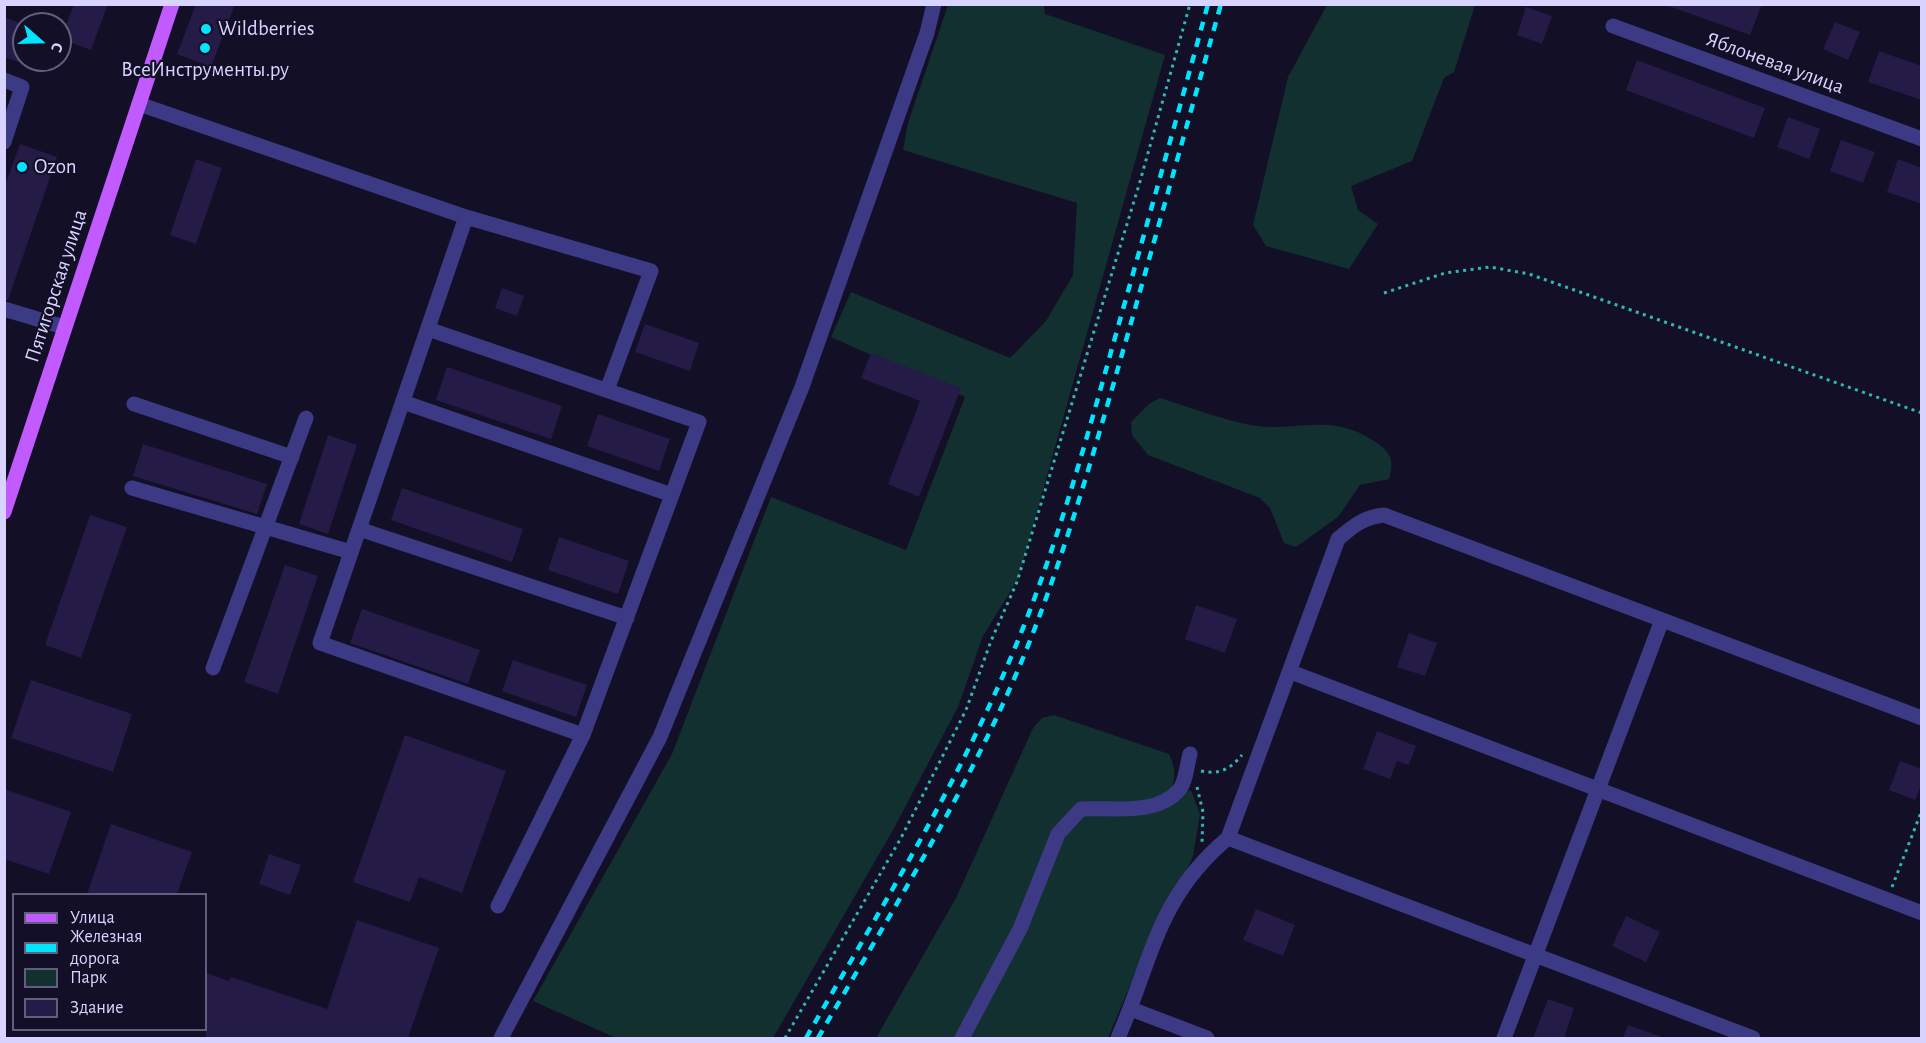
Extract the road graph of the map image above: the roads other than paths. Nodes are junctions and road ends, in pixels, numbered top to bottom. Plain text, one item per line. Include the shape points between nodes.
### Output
1 (172, 4) edge
2 (934, 4) edge
3 (1613, 26) dead end
4 (4, 80) edge
5 (139, 104) junction
6 (1922, 138) edge
7 (4, 142) edge
8 (466, 217) junction
9 (4, 309) edge
10 (64, 327) junction
11 (428, 329) junction
12 (607, 390) junction
13 (402, 402) junction
14 (134, 404) dead end
15 (306, 418) dead end
16 (292, 456) junction
17 (132, 488) dead end
18 (672, 495) junction
19 (4, 512) edge
20 (267, 527) junction
21 (359, 529) junction
22 (351, 552) junction
23 (627, 618) junction
24 (1662, 620) junction
25 (213, 668) dead end
26 (1291, 672) junction
27 (1922, 718) edge
28 (584, 735) junction
29 (1188, 761) road end
30 (1598, 788) junction
31 (1228, 838) junction
32 (498, 906) dead end
33 (1922, 913) edge
34 (1533, 957) junction
35 (1131, 1009) junction
36 (501, 1038) edge
37 (962, 1038) edge
38 (1118, 1038) edge
39 (1207, 1038) edge
40 (1504, 1038) edge
41 (1753, 1038) edge

1 - 5 main road, Пятигорская улица
2 - 36 street via 802,387 660,737
3 - 6 street, Яблоневая улица
4 - 7 street via 22,87
5 - 8 street
5 - 10 main road, Пятигорская улица
8 - 11 street
8 - 12 street via 651,271
9 - 10 street
10 - 19 main road, Пятигорская улица
11 - 12 street
11 - 13 street
12 - 18 street via 699,422
13 - 18 street
13 - 21 street
14 - 16 street
15 - 16 street
16 - 20 street
17 - 20 street
18 - 23 street
20 - 22 street
20 - 25 street
21 - 22 street
21 - 23 street
22 - 28 street via 320,643
23 - 28 street
24 - 26 street via 1384,515 1369,517 1338,539
24 - 27 street
24 - 30 street
26 - 30 street
26 - 31 street
28 - 32 street
29 - 37 street via 1181,788 1167,800 1152,806 1081,809 1069,820 1058,834 1020,929
30 - 33 street
30 - 34 street
31 - 34 street
31 - 35 street via 1186,879 1161,925
34 - 40 street
34 - 41 street
35 - 38 street
35 - 39 street

